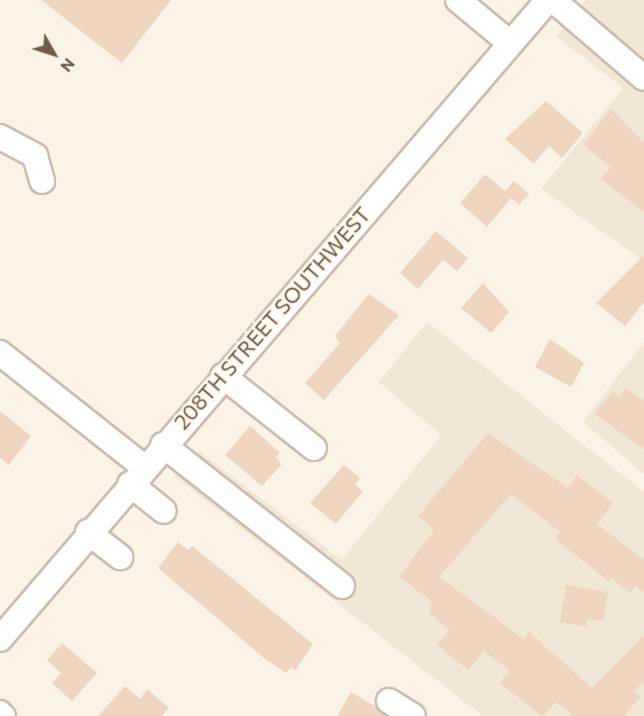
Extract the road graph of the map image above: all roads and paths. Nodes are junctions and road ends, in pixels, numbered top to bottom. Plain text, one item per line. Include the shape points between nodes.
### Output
1 (458, 0) edge
2 (548, 0) edge
3 (552, 0) edge
4 (510, 43) junction
5 (644, 78) edge
6 (0, 137) edge
7 (42, 182) dead end
8 (0, 353) edge
9 (223, 376) junction
10 (163, 445) junction
11 (314, 448) dead end
12 (137, 476) junction
13 (164, 510) dead end
14 (88, 532) junction
15 (120, 557) dead end
16 (342, 586) dead end
17 (0, 639) edge
18 (389, 701) dead end
19 (413, 716) edge

1 - 4 street
2 - 4 street, 208TH STREET SOUTHWEST
3 - 5 street
4 - 9 street, 208TH STREET SOUTHWEST
6 - 7 street via 35,156
8 - 12 street
9 - 10 street, 208TH STREET SOUTHWEST
9 - 11 street
10 - 12 street, 208TH STREET SOUTHWEST
10 - 16 street
12 - 13 street
12 - 14 street, 208TH STREET SOUTHWEST
14 - 15 street
14 - 17 street, 208TH STREET SOUTHWEST
18 - 19 street

